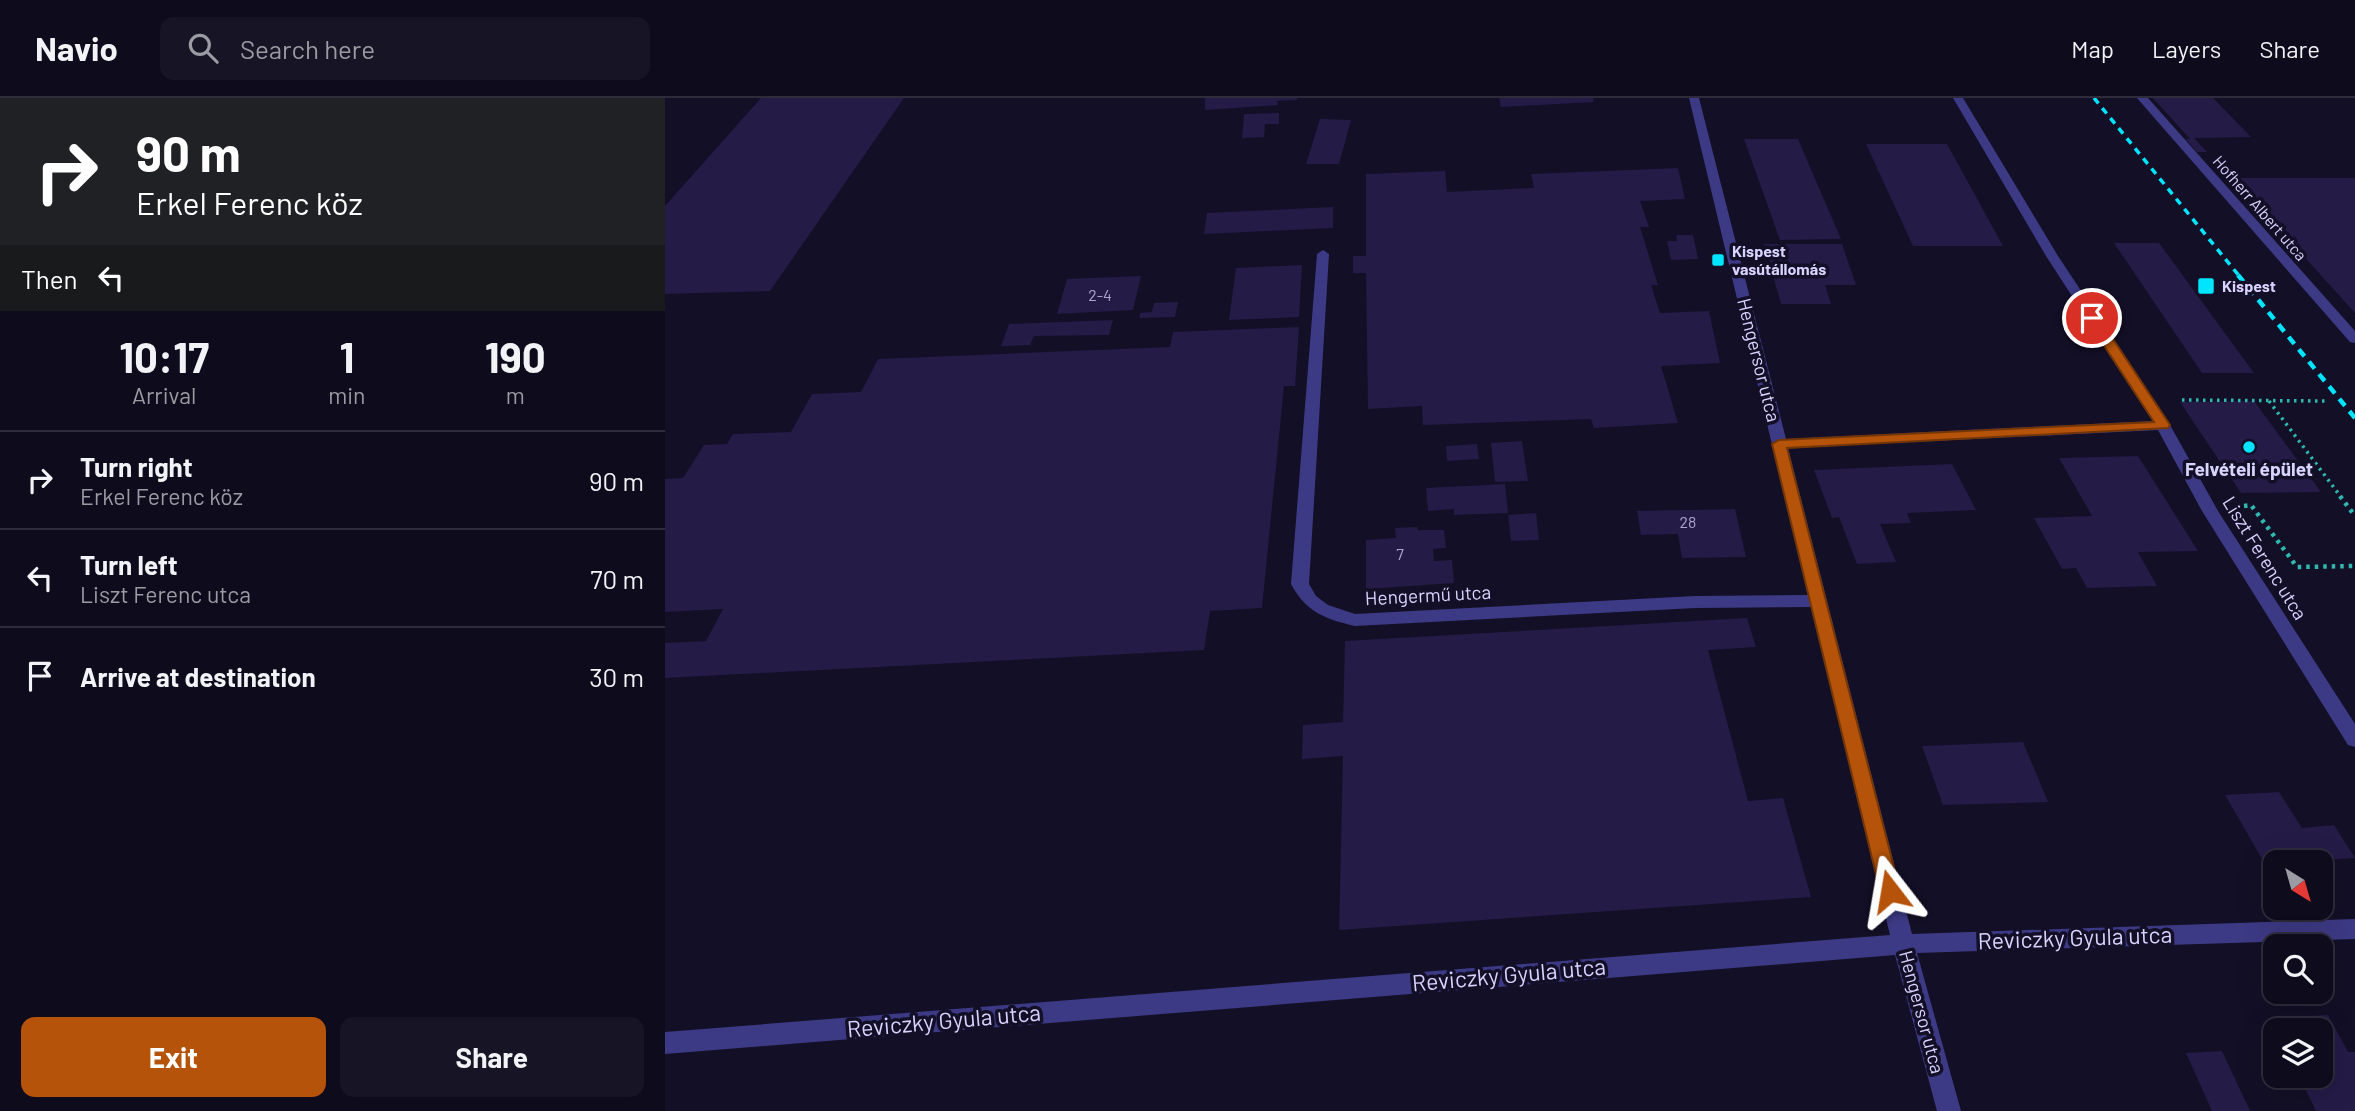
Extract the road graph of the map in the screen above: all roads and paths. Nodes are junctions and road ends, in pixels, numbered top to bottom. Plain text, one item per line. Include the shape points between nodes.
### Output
1 (1694, 98) edge
2 (1958, 98) edge
3 (2142, 98) edge
4 (1323, 254) dead end
5 (2355, 339) edge
6 (2147, 400) junction
7 (2268, 401) junction
8 (2328, 401) dead end
9 (2163, 425) junction
10 (1779, 444) junction
11 (2251, 505) dead end
12 (2355, 516) edge
13 (2355, 566) edge
14 (1818, 601) junction
15 (2355, 740) edge
16 (2355, 929) edge
17 (1903, 944) junction
18 (665, 1043) edge
19 (1949, 1111) edge

1 - 10 street, Hengersor utca
2 - 6 street, Liszt Ferenc utca via 2052,256
3 - 5 street, Hofherr Albert utca
4 - 14 street, Hengermű utca via 1300,584 1307,600 1328,613 1355,620 1695,602
6 - 7 path
6 - 9 street, Liszt Ferenc utca
7 - 8 path
7 - 12 path
9 - 10 street
9 - 15 street, Liszt Ferenc utca via 2210,511
10 - 14 street, Hengersor utca
11 - 13 path via 2297,567
14 - 17 street, Hengersor utca
16 - 17 street, Reviczky Gyula utca
17 - 18 street, Reviczky Gyula utca
17 - 19 street, Hengersor utca

